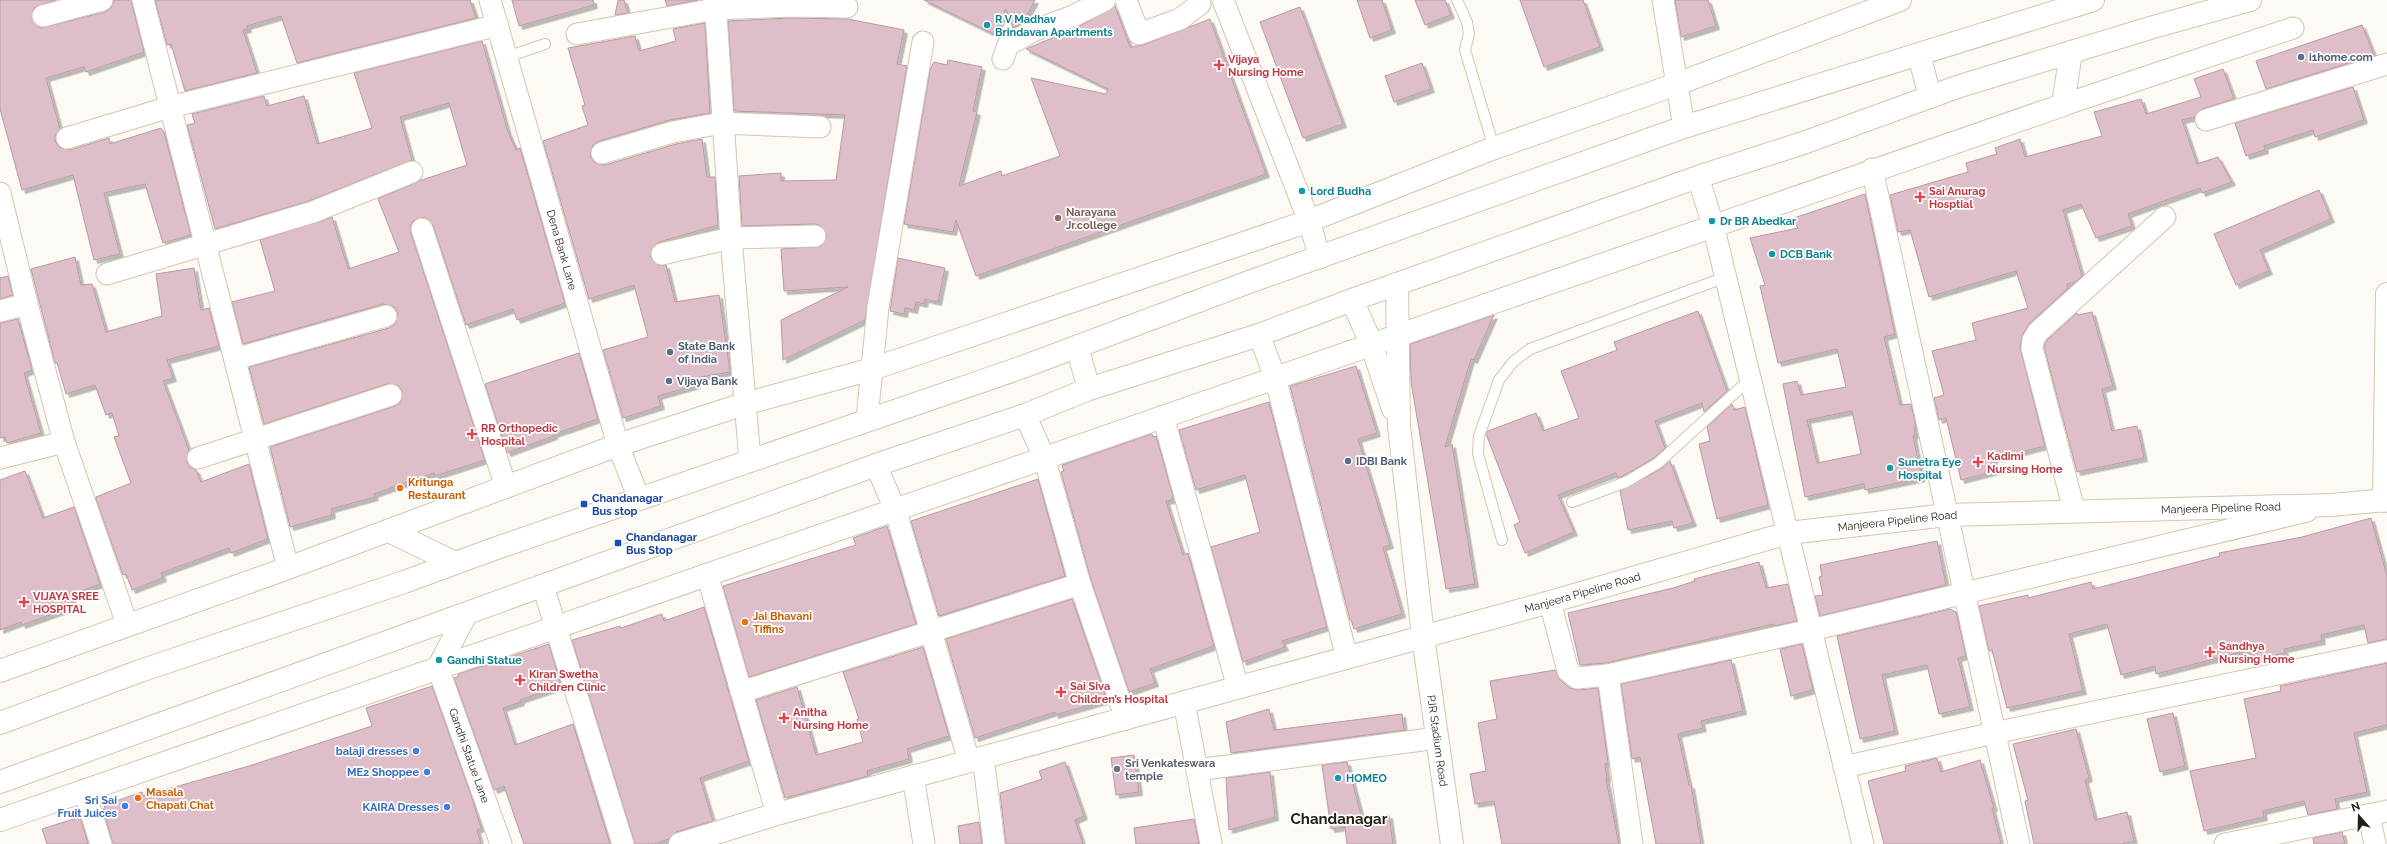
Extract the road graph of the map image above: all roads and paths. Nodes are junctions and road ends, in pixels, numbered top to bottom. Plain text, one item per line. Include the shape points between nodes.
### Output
1 (102, 0) edge
2 (143, 0) edge
3 (490, 0) edge
4 (1105, 0) edge
5 (1126, 0) edge
6 (1223, 0) edge
7 (1457, 0) edge
8 (1663, 0) edge
9 (1900, 0) edge
10 (2093, 0) edge
11 (2250, 0) edge
12 (1205, 2) edge
13 (716, 4) edge
14 (848, 7) dead end
15 (43, 16) dead end
16 (498, 25) junction
17 (2293, 28) dead end
18 (577, 34) dead end
19 (923, 42) dead end
20 (545, 44) dead end
21 (2071, 52) junction
22 (1919, 54) junction
23 (507, 57) junction
24 (1002, 60) dead end
25 (2387, 64) edge
26 (1677, 84) junction
27 (1930, 97) junction
28 (2063, 105) junction
29 (170, 107) junction
30 (2206, 120) dead end
31 (722, 123) junction
32 (820, 127) dead end
33 (1684, 127) junction
34 (67, 138) dead end
35 (1494, 148) junction
36 (602, 153) dead end
37 (1872, 170) junction
38 (412, 172) dead end
39 (1698, 177) junction
40 (0, 193) edge
41 (2165, 217) dead end
42 (1309, 221) junction
43 (1713, 225) junction
44 (422, 229) dead end
45 (815, 236) dead end
46 (731, 238) junction
47 (205, 245) junction
48 (662, 254) dead end
49 (1320, 258) junction
50 (107, 274) dead end
51 (1726, 277) junction
52 (1397, 284) junction
53 (2387, 294) edge
54 (1352, 300) junction
55 (26, 304) junction
56 (0, 311) edge
57 (386, 316) dead end
58 (1399, 334) junction
59 (1259, 335) junction
60 (1371, 343) junction
61 (1077, 347) junction
62 (235, 359) junction
63 (872, 369) junction
64 (1275, 377) junction
65 (1750, 379) junction
66 (1090, 389) junction
67 (392, 395) dead end
68 (744, 404) junction
69 (1025, 415) junction
70 (1163, 416) junction
71 (867, 419) junction
72 (1399, 426) junction
73 (255, 439) junction
74 (64, 442) junction
75 (618, 445) junction
76 (1044, 457) junction
77 (0, 458) edge
78 (198, 458) dead end
79 (750, 460) junction
80 (876, 465) junction
81 (506, 487) junction
82 (639, 498) junction
83 (2386, 500) edge
84 (1572, 502) dead end
85 (2331, 505) junction
86 (895, 509) junction
87 (2074, 510) junction
88 (1947, 515) junction
89 (389, 531) junction
90 (1788, 533) junction
91 (1502, 540) dead end
92 (455, 563) junction
93 (288, 568) junction
94 (707, 574) junction
95 (1080, 584) junction
96 (543, 586) junction
97 (1964, 593) junction
98 (1550, 602) junction
99 (466, 614) junction
100 (127, 624) junction
101 (557, 626) junction
102 (1811, 630) junction
103 (932, 632) junction
104 (1423, 636) junction
105 (2387, 651) edge
106 (1347, 658) junction
107 (438, 668) junction
108 (0, 671) edge
109 (1608, 675) junction
110 (1238, 688) junction
111 (741, 692) junction
112 (1184, 702) junction
113 (1126, 719) junction
114 (0, 723) edge
115 (1994, 733) junction
116 (1437, 738) junction
117 (976, 759) junction
118 (1844, 767) junction
119 (1197, 770) junction
120 (913, 776) junction
121 (0, 782) edge
122 (84, 790) junction
123 (2378, 813) edge
124 (777, 814) junction
125 (0, 820) edge
126 (101, 844) edge
127 (501, 844) edge
128 (623, 844) edge
129 (680, 844) edge
130 (924, 844) edge
131 (994, 844) edge
132 (1211, 844) edge
133 (1452, 844) edge
134 (1632, 844) edge
135 (1863, 844) edge
136 (2018, 844) edge
137 (2225, 844) edge
138 (2375, 844) edge

1 - 15 street
2 - 29 street
3 - 16 street, Dena Bank Lane
4 - 24 street via 1073,16 1033,31 1008,45
5 - 12 street via 1139,34 1180,19
6 - 42 street
7 - 35 lane via 1467,22 1469,34 1465,50
8 - 26 street
9 - 26 main road
10 - 22 main road
11 - 21 main road
13 - 14 street
13 - 18 street
13 - 31 street
16 - 23 street, Dena Bank Lane
16 - 29 street
17 - 28 street
19 - 63 street via 878,307
20 - 23 lane
21 - 27 main road
21 - 28 main road
22 - 27 main road
22 - 33 main road
23 - 75 street, Dena Bank Lane
25 - 30 street
26 - 33 street
26 - 35 main road
27 - 39 main road via 1806,142
28 - 37 main road
29 - 34 street
29 - 47 street
31 - 32 street
31 - 36 street via 673,132
31 - 46 street
33 - 49 main road
35 - 42 main road
37 - 43 main road
37 - 88 street
38 - 47 street via 313,212
39 - 43 street
39 - 52 main road
40 - 55 street
41 - 87 street via 2038,332 2033,340 2032,348
42 - 49 street
42 - 63 main road
43 - 51 street
43 - 58 main road
44 - 81 street
45 - 46 street
46 - 48 street
46 - 68 street
47 - 50 street
47 - 62 street
49 - 61 main road
51 - 65 street
51 - 91 lane via 1530,349 1513,362 1499,380 1479,436 1478,454
52 - 54 main road
52 - 58 main road
53 - 83 main road
54 - 59 main road
54 - 60 main road
55 - 56 street
55 - 74 street
57 - 62 street
58 - 60 main road
58 - 72 main road
59 - 64 street
59 - 66 main road
60 - 64 main road
60 - 72 main road
61 - 66 main road
61 - 71 main road
62 - 73 street
63 - 68 main road
63 - 71 street
64 - 70 main road
64 - 106 street
65 - 84 lane via 1658,463 1626,482
65 - 90 street
66 - 69 main road
67 - 73 street
68 - 75 main road
68 - 79 street
69 - 76 street
69 - 80 main road
70 - 76 main road
70 - 110 street
71 - 79 main road
72 - 104 main road, PJR Stadium Road
73 - 78 street
73 - 93 street
74 - 77 street
74 - 100 street
75 - 81 main road
75 - 82 street, Dena Bank Lane
76 - 86 main road
76 - 95 street
79 - 82 main road
80 - 86 street
80 - 96 main road
81 - 89 main road
82 - 92 main road
83 - 85 main road, Manjeera Pipeline Road
85 - 87 main road, Manjeera Pipeline Road
85 - 97 street
86 - 94 main road
86 - 103 street
87 - 88 main road, Manjeera Pipeline Road
88 - 90 main road, Manjeera Pipeline Road
88 - 97 street
89 - 92 main road
89 - 93 main road
90 - 98 main road, Manjeera Pipeline Road
90 - 102 street
92 - 114 main road via 140,671
93 - 100 main road
94 - 101 main road
94 - 111 street
95 - 103 street
95 - 113 street
96 - 99 main road
96 - 101 street
97 - 102 street
97 - 115 street
98 - 104 main road, Manjeera Pipeline Road
98 - 109 street via 1568,671 1577,678
99 - 107 main road
99 - 121 main road
100 - 108 main road
101 - 107 main road
101 - 128 street
102 - 109 street
102 - 118 street
103 - 111 street
103 - 117 street
104 - 106 main road, Manjeera Pipeline Road
104 - 116 main road, PJR Stadium Road
105 - 115 street
106 - 110 main road, Manjeera Pipeline Road
107 - 122 main road
107 - 127 street, Gandhi Statue Lane
109 - 134 street
110 - 112 main road, Manjeera Pipeline Road
111 - 124 street
112 - 113 main road, Manjeera Pipeline Road
112 - 119 street
113 - 117 main road, Manjeera Pipeline Road
115 - 118 street
115 - 136 street
116 - 119 street
116 - 133 main road, PJR Stadium Road
117 - 120 main road, Manjeera Pipeline Road
117 - 131 street
118 - 135 street
119 - 132 street
120 - 124 main road, Manjeera Pipeline Road
120 - 130 street
122 - 125 main road
122 - 126 street
123 - 137 street
123 - 138 street
124 - 129 main road, Manjeera Pipeline Road

